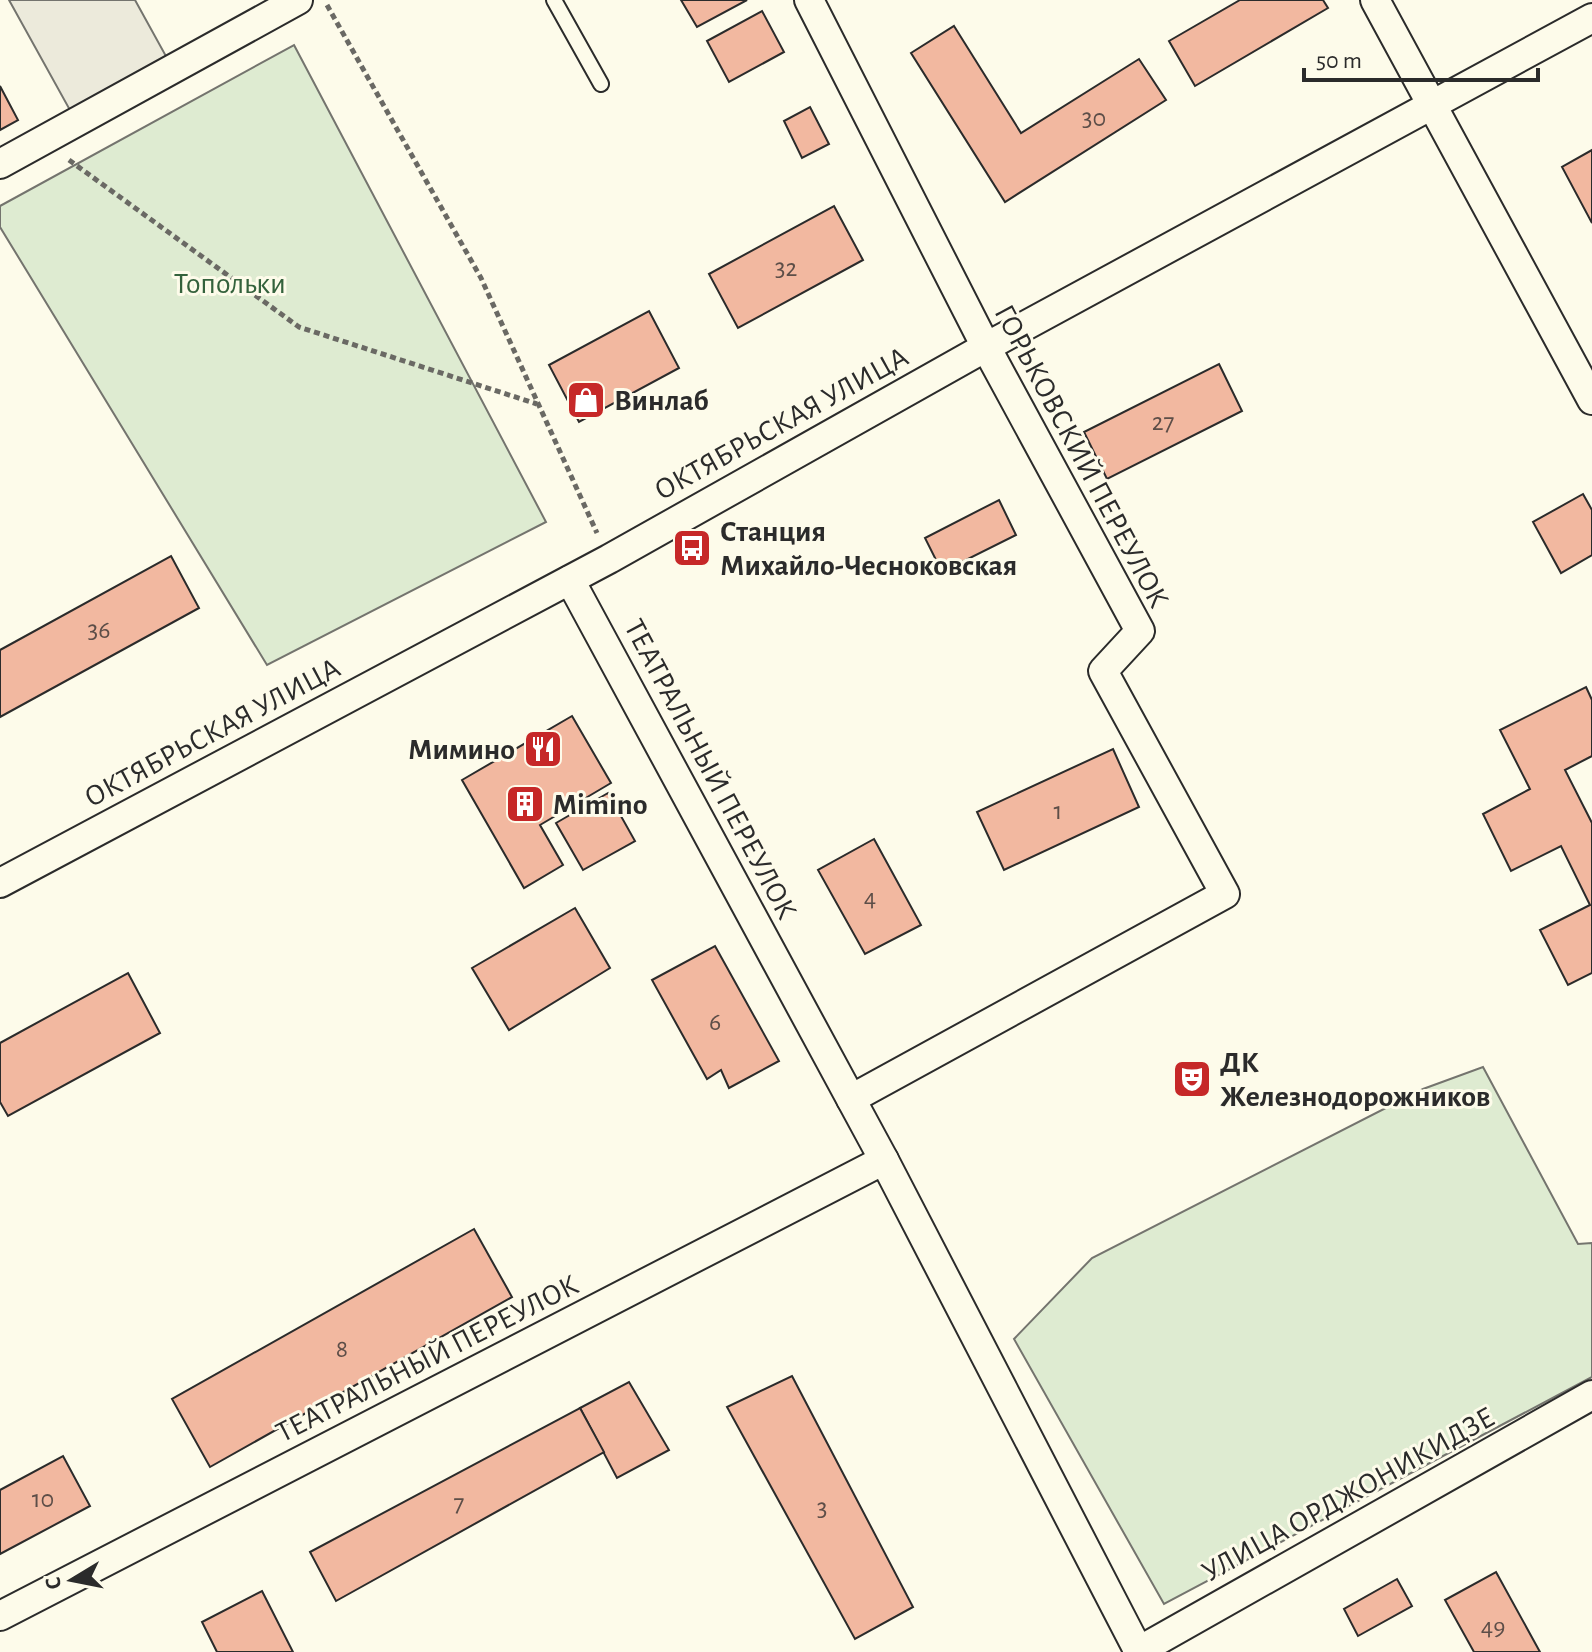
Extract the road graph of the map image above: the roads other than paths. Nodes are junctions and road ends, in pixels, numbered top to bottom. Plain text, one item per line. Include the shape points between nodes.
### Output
1 (298, 0) edge
2 (554, 0) edge
3 (809, 0) edge
4 (1375, 0) edge
5 (1592, 18) edge
6 (601, 84) dead end
7 (1431, 106) junction
8 (0, 164) edge
9 (986, 347) junction
10 (1592, 400) edge
11 (570, 580) junction
12 (0, 883) edge
13 (851, 1099) junction
14 (884, 1160) junction
15 (1592, 1395) edge
16 (0, 1616) edge
17 (1138, 1652) edge

1 - 8 street
2 - 6 lane
3 - 9 street, ГОРЬКОВСКИЙ ПЕРЕУЛОК
4 - 7 street
5 - 7 street, ОКТЯБРЬСКАЯ УЛИЦА
7 - 9 street, ОКТЯБРЬСКАЯ УЛИЦА
7 - 10 street
9 - 11 street, ОКТЯБРЬСКАЯ УЛИЦА
9 - 13 street, ГОРЬКОВСКИЙ ПЕРЕУЛОК via 1140,631 1103,671 1225,894
11 - 12 street, ОКТЯБРЬСКАЯ УЛИЦА
11 - 13 street, ТЕАТРАЛЬНЫЙ ПЕРЕУЛОК
13 - 14 street, ТЕАТРАЛЬНЫЙ ПЕРЕУЛОК
14 - 16 street, ТЕАТРАЛЬНЫЙ ПЕРЕУЛОК
14 - 17 street, ТЕАТРАЛЬНЫЙ ПЕРЕУЛОК
15 - 17 street, УЛИЦА ОРДЖОНИКИДЗЕ

